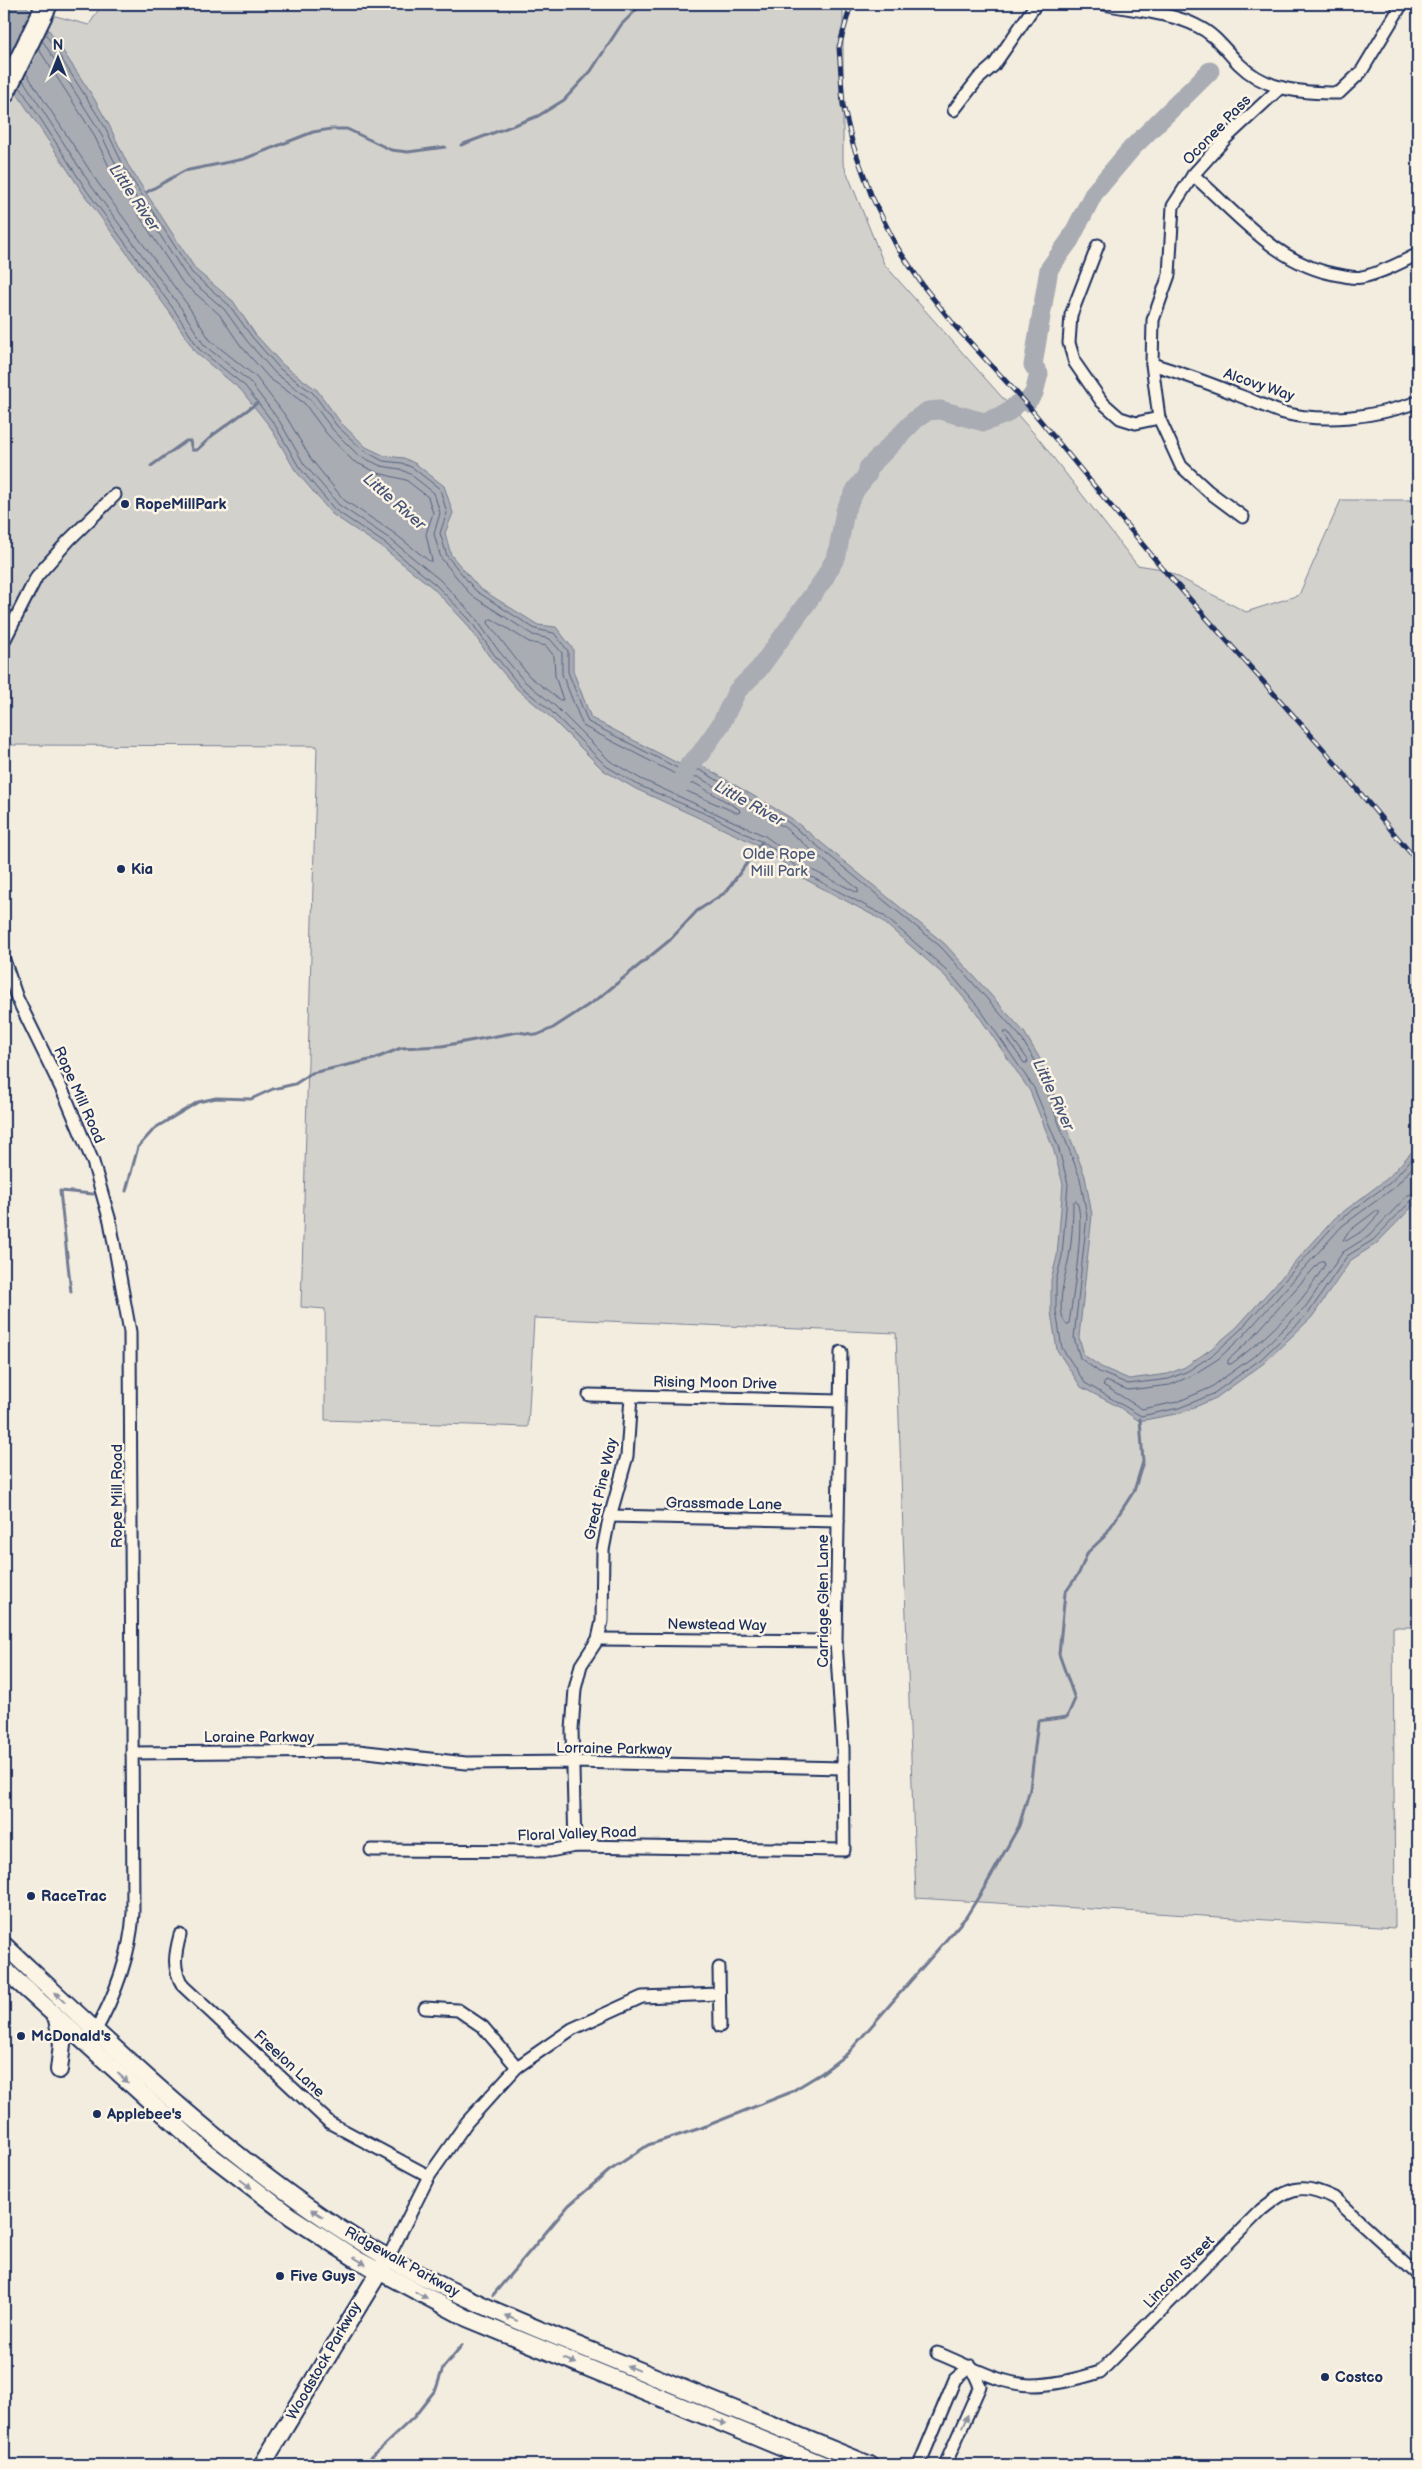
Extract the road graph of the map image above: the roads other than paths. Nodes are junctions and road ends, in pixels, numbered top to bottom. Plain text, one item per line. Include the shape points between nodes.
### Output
1 (47, 4) edge
2 (1036, 4) edge
3 (1104, 4) edge
4 (1402, 4) edge
5 (1280, 88) junction
6 (4, 93) edge
7 (954, 110) dead end
8 (1194, 175) junction
9 (1098, 245) dead end
10 (1418, 254) edge
11 (1152, 364) junction
12 (1418, 402) edge
13 (1159, 418) junction
14 (115, 495) dead end
15 (1243, 517) dead end
16 (4, 641) edge
17 (4, 960) edge
18 (841, 1352) dead end
19 (589, 1395) dead end
20 (630, 1396) junction
21 (840, 1401) junction
22 (610, 1516) junction
23 (838, 1521) junction
24 (598, 1639) junction
25 (836, 1641) junction
26 (132, 1753) junction
27 (385, 1754) joint
28 (573, 1762) junction
29 (843, 1768) junction
30 (575, 1846) junction
31 (371, 1850) dead end
32 (844, 1850) joint
33 (180, 1935) dead end
34 (4, 1945) edge
35 (719, 1968) dead end
36 (4, 1969) edge
37 (718, 1994) junction
38 (425, 2008) dead end
39 (57, 2019) junction
40 (720, 2026) dead end
41 (96, 2030) junction
42 (87, 2046) junction
43 (517, 2067) junction
44 (59, 2070) dead end
45 (429, 2176) junction
46 (388, 2258) junction
47 (378, 2272) junction
48 (1418, 2275) edge
49 (937, 2353) dead end
50 (971, 2366) junction
51 (262, 2465) edge
52 (824, 2465) edge
53 (870, 2465) edge
54 (919, 2465) edge
55 (945, 2465) edge

1 - 6 highway
2 - 7 street via 994,65 978,79
3 - 5 street via 1176,18 1198,26 1261,81
4 - 5 street via 1361,72 1339,93
5 - 8 street, Oconee Pass via 1226,138
8 - 10 street via 1258,236 1310,268 1360,278
8 - 11 street, Oconee Pass via 1172,206 1170,275 1153,320
9 - 13 street via 1070,315 1069,343 1075,363 1102,402 1120,418 1136,422
11 - 12 street, Alcovy Way via 1186,374 1280,412 1341,417 1388,412
11 - 13 street, Oconee Pass
13 - 15 street, Oconee Pass via 1182,466 1208,491
14 - 16 street via 68,540 37,576
17 - 26 street, Rope Mill Road via 17,998 93,1162 110,1221 122,1281 130,1332 131,1371
18 - 21 street, Carriage Glen Lane
19 - 20 street, Rising Moon Drive
20 - 21 street, Rising Moon Drive
20 - 22 street, Great Pine Way via 627,1456
21 - 23 street, Carriage Glen Lane
22 - 23 street, Grassmade Lane
22 - 24 street, Great Pine Way via 603,1550 602,1621
23 - 25 street, Carriage Glen Lane
24 - 25 street, Newstead Way
24 - 28 street, Great Pine Way via 581,1665 575,1689
25 - 29 street, Carriage Glen Lane
26 - 27 street, Loraine Parkway via 358,1751
26 - 41 street, Rope Mill Road via 132,1932 122,1976
27 - 28 street, Lorraine Parkway via 466,1763
28 - 29 street, Lorraine Parkway
28 - 30 street, Great Pine Way
29 - 32 street, Carriage Glen Lane
30 - 31 street, Floral Valley Road via 550,1851
30 - 32 street, Floral Valley Road
33 - 45 street, Freelon Lane via 174,1958 177,1976 183,1986 330,2123
41 -> 34 main road, Ridgewalk Parkway
35 - 37 street
36 - 39 main road, Ridgewalk Parkway
37 - 40 street
37 - 43 street via 642,1996 572,2029
38 - 43 street via 458,2010 483,2027
39 - 42 main road, Ridgewalk Parkway
39 - 44 main road via 62,2044
41 - 42 street, Rope Mill Road
46 -> 41 main road, Ridgewalk Parkway via 255,2168
42 -> 47 main road, Ridgewalk Parkway via 231,2172 312,2231
43 - 45 street via 467,2122
45 - 46 street
46 - 47 main road, Woodstock Parkway
53 -> 46 main road, Ridgewalk Parkway via 520,2322
47 - 51 main road, Woodstock Parkway
47 -> 52 main road, Ridgewalk Parkway via 468,2318
48 - 50 street, Lincoln Street via 1334,2198 1318,2190 1302,2188 1283,2192 1261,2210 1100,2372 1078,2379 1031,2385 1003,2380
49 - 50 street, Lincoln Street
50 - 54 street via 955,2379
55 -> 50 street via 980,2386

